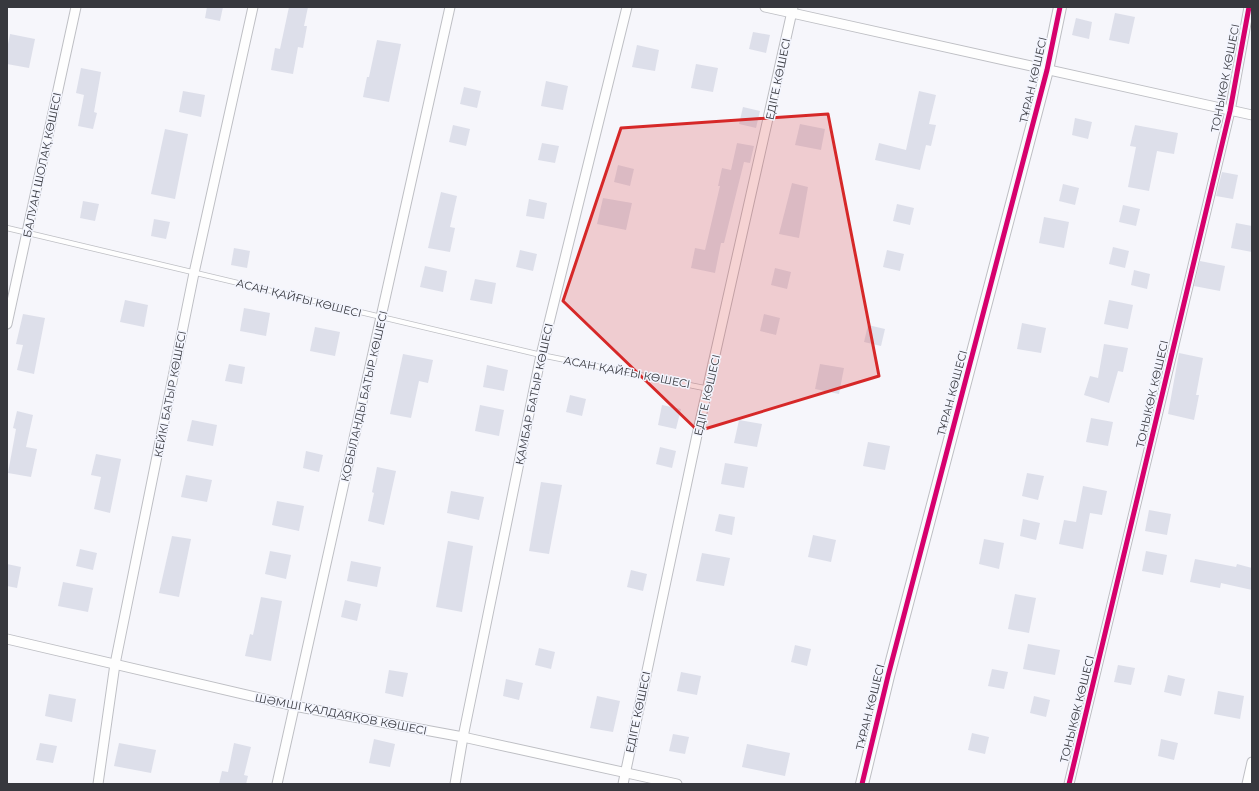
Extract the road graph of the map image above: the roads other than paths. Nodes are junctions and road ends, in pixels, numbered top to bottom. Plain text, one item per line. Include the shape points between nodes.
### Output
1 (76, 7) edge
2 (253, 7) edge
3 (450, 7) edge
4 (627, 7) edge
5 (765, 7) edge
6 (1060, 7) edge
7 (1249, 7) edge
8 (792, 10) edge
9 (1047, 70) junction
10 (1230, 111) junction
11 (1252, 115) edge
12 (7, 228) edge
13 (28, 232) junction
14 (194, 273) junction
15 (381, 318) junction
16 (7, 324) edge
17 (541, 355) junction
18 (709, 389) junction
19 (7, 639) edge
20 (115, 664) junction
21 (294, 706) junction
22 (463, 738) junction
23 (1252, 762) edge
24 (625, 772) junction
25 (98, 784) edge
26 (277, 784) edge
27 (455, 784) edge
28 (622, 784) edge
29 (677, 784) edge
30 (862, 784) edge
31 (1069, 784) edge
32 (1247, 784) edge

1 - 13 street, БАЛУАН ШОЛАҚ КӨШЕСІ
2 - 14 street, КЕЙКІ БАТЫР КӨШЕСІ
3 - 15 street, ҚОБЫЛАНДЫ БАТЫР КӨШЕСІ
4 - 17 street, ҚАМБАР БАТЫР КӨШЕСІ
5 - 8 street
6 - 9 street, ТҰРАН КӨШЕСІ
7 - 10 street, ТОНЫКӨК КӨШЕСІ
8 - 9 street
8 - 18 street, ЕДІГЕ КӨШЕСІ
9 - 10 street
9 - 30 street, ТҰРАН КӨШЕСІ
10 - 11 street
10 - 31 street, ТОНЫКӨК КӨШЕСІ
12 - 13 lane, АСАН ҚАЙҒЫ КӨШЕСІ
13 - 14 lane, АСАН ҚАЙҒЫ КӨШЕСІ
13 - 16 street, БАЛУАН ШОЛАҚ КӨШЕСІ
14 - 15 lane, АСАН ҚАЙҒЫ КӨШЕСІ
14 - 20 street, КЕЙКІ БАТЫР КӨШЕСІ
15 - 17 lane, АСАН ҚАЙҒЫ КӨШЕСІ
15 - 21 street, ҚОБЫЛАНДЫ БАТЫР КӨШЕСІ
17 - 18 lane, АСАН ҚАЙҒЫ КӨШЕСІ
17 - 22 street, ҚАМБАР БАТЫР КӨШЕСІ
18 - 24 street, ЕДІГЕ КӨШЕСІ
19 - 20 street, ШӘМШІ ҚАЛДАЯҚОВ КӨШЕСІ
20 - 21 street, ШӘМШІ ҚАЛДАЯҚОВ КӨШЕСІ
20 - 25 street, КЕЙКІ БАТЫР КӨШЕСІ
21 - 22 street, ШӘМШІ ҚАЛДАЯҚОВ КӨШЕСІ
21 - 26 street, ҚОБЫЛАНДЫ БАТЫР КӨШЕСІ
22 - 24 street, ШӘМШІ ҚАЛДАЯҚОВ КӨШЕСІ
22 - 27 street, ҚАМБАР БАТЫР КӨШЕСІ
23 - 32 street
24 - 28 street, ЕДІГЕ КӨШЕСІ
24 - 29 street, ШӘМШІ ҚАЛДАЯҚОВ КӨШЕСІ

